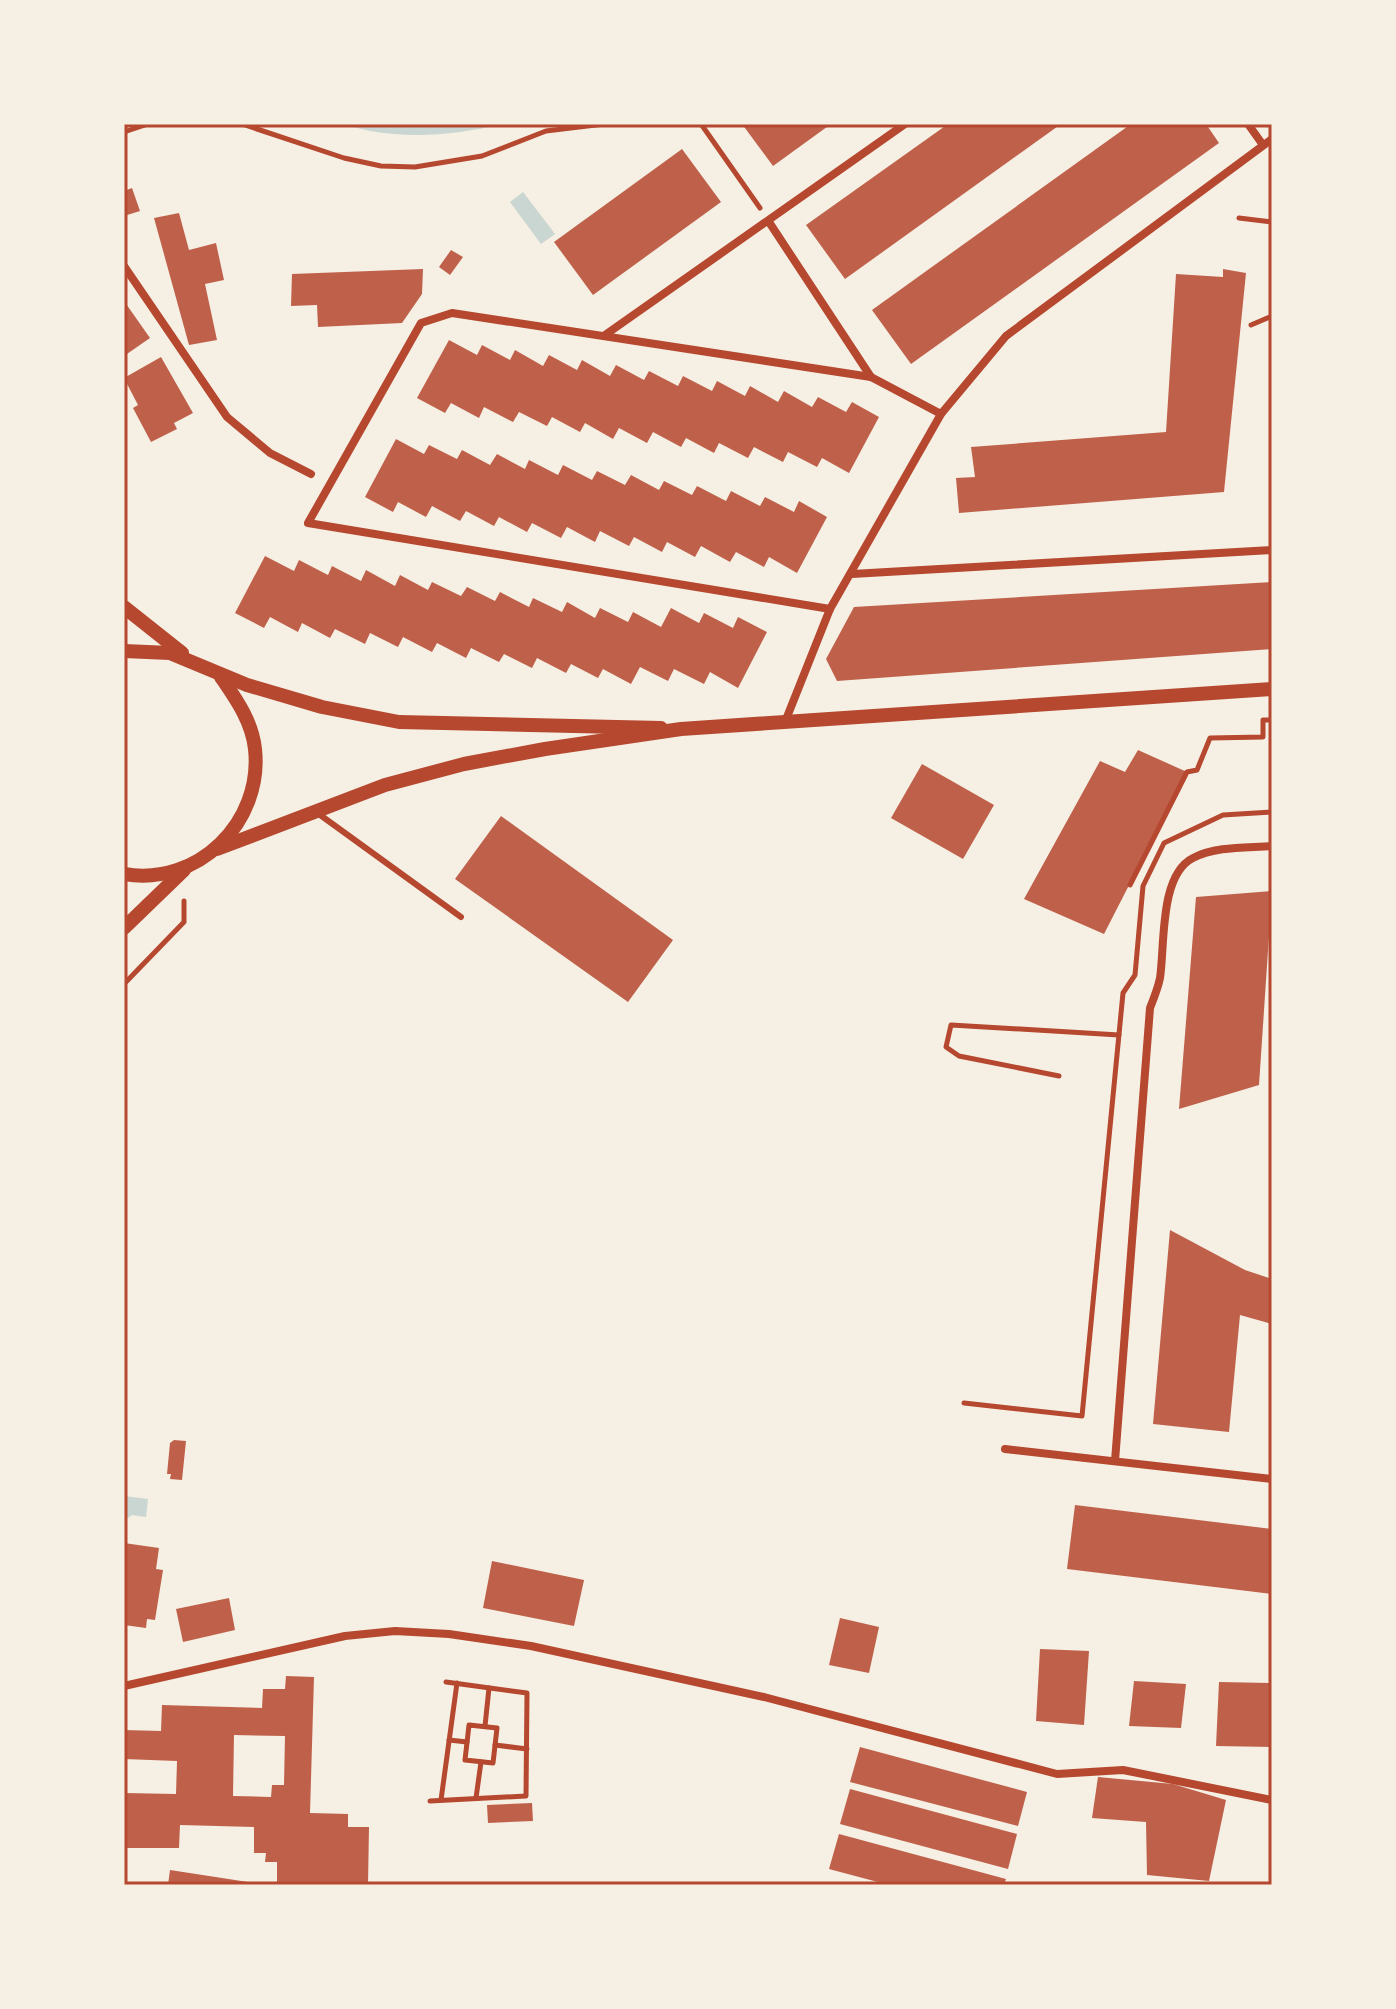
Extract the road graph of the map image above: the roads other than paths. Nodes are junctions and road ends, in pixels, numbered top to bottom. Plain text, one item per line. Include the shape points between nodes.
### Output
1 (905, 124) edge
2 (1248, 124) edge
3 (1272, 139) edge
4 (1263, 145) junction
5 (769, 222) junction
6 (124, 266) edge
7 (605, 335) junction
8 (871, 377) junction
9 (941, 414) junction
10 (311, 474) dead end
11 (1272, 550) edge
12 (852, 574) junction
13 (124, 607) edge
14 (830, 609) junction
15 (124, 651) edge
16 (189, 658) junction
17 (221, 677) junction
18 (1272, 689) edge
19 (785, 722) junction
20 (681, 729) junction
21 (313, 810) junction
22 (1272, 846) edge
23 (217, 849) junction
24 (186, 868) junction
25 (124, 874) edge
26 (461, 917) dead end
27 (124, 928) edge
28 (1005, 1449) dead end
29 (1115, 1461) junction
30 (1272, 1479) edge
31 (124, 1686) edge
32 (1272, 1800) edge

1 - 5 street
2 - 4 street
3 - 4 street
4 - 9 street via 1006,336
5 - 7 street
5 - 8 street
6 - 10 street via 227,417 270,453
7 - 8 street
7 - 14 street via 452,313 421,323 308,523
8 - 9 street
9 - 12 street
11 - 12 street
12 - 14 street
13 - 16 street
14 - 19 street
15 - 16 street via 155,650
16 - 17 street
17 - 20 street via 322,707 399,722
17 - 23 street via 252,732 256,771 242,817
18 - 19 street
19 - 20 street
20 - 21 street via 464,764
21 - 23 street
21 - 26 lane
22 - 29 street via 1215,851 1191,859 1168,895 1159,982 1150,1008
23 - 24 street
24 - 25 street via 160,875
24 - 27 street
28 - 29 street
29 - 30 street
31 - 32 street via 345,1636 395,1631 449,1634 531,1646 764,1697 1057,1774 1123,1770

